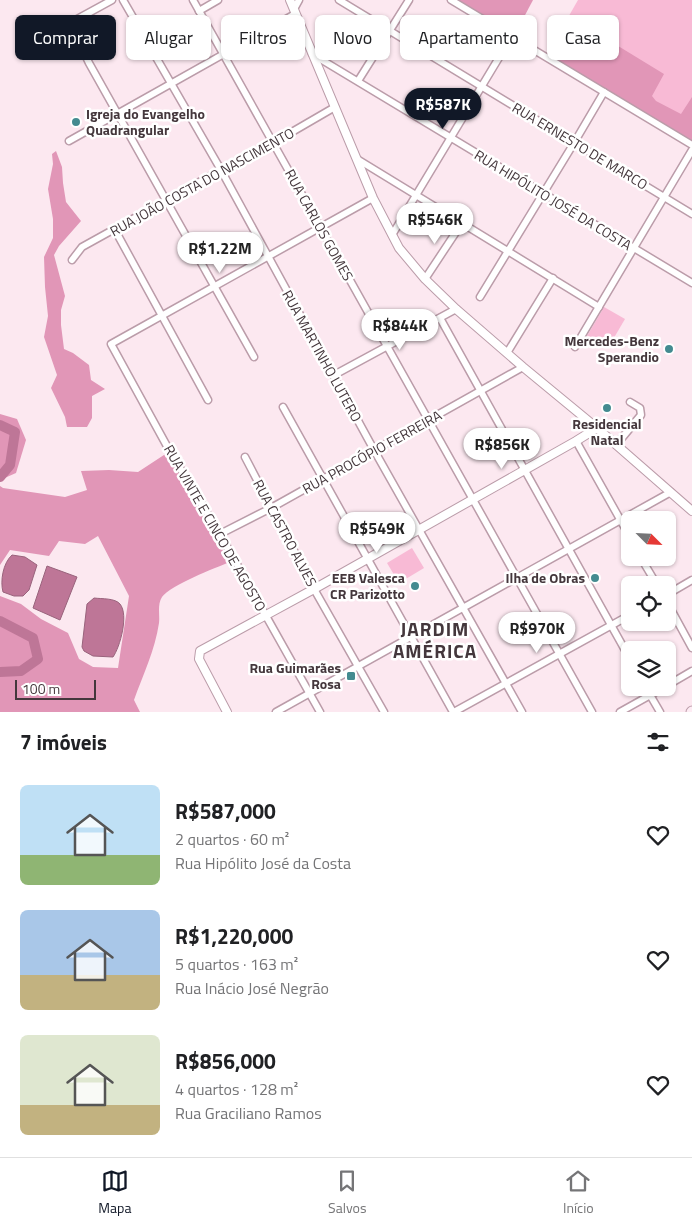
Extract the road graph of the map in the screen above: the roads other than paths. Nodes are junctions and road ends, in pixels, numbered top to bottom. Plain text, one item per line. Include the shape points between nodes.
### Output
1 (112, 0) edge
2 (122, 0) edge
3 (193, 0) edge
4 (218, 0) edge
5 (290, 0) edge
6 (299, 0) edge
7 (339, 0) edge
8 (409, 0) edge
9 (451, 0) edge
10 (199, 10) junction
11 (294, 12) junction
12 (289, 15) edge
13 (364, 15) edge
14 (476, 15) edge
15 (390, 31) joint
16 (221, 50) edge
17 (537, 51) edge
18 (312, 54) junction
19 (221, 55) edge
20 (226, 60) edge
21 (371, 60) edge
22 (498, 60) edge
23 (358, 81) junction
24 (171, 84) junction
25 (482, 86) junction
26 (604, 92) junction
27 (335, 107) junction
28 (118, 113) junction
29 (451, 137) junction
30 (69, 141) dead end
31 (273, 143) junction
32 (574, 143) junction
33 (692, 145) edge
34 (692, 150) edge
35 (356, 159) junction
36 (220, 170) junction
37 (416, 194) junction
38 (543, 194) junction
39 (664, 197) junction
40 (373, 198) junction
41 (167, 201) junction
42 (692, 214) edge
43 (462, 223) junction
44 (319, 228) junction
45 (115, 230) junction
46 (392, 235) junction
47 (634, 248) junction
48 (508, 250) junction
49 (267, 257) junction
50 (72, 260) dead end
51 (553, 278) junction
52 (425, 279) junction
53 (692, 282) edge
54 (214, 286) junction
55 (480, 297) dead end
56 (599, 307) junction
57 (456, 309) junction
58 (162, 316) junction
59 (440, 318) junction
60 (387, 346) junction
61 (575, 347) dead end
62 (507, 353) junction
63 (254, 358) dead end
64 (523, 367) junction
65 (334, 376) junction
66 (480, 391) junction
67 (208, 400) dead end
68 (630, 402) dead end
69 (283, 407) dead end
70 (428, 420) junction
71 (597, 428) junction
72 (576, 441) junction
73 (616, 445) junction
74 (374, 450) junction
75 (245, 457) dead end
76 (525, 470) junction
77 (323, 479) junction
78 (670, 492) junction
79 (472, 499) junction
80 (271, 508) junction
81 (692, 511) edge
82 (620, 520) junction
83 (419, 530) junction
84 (220, 534) junction
85 (568, 549) junction
86 (368, 559) junction
87 (516, 578) junction
88 (692, 580) edge
89 (314, 589) junction
90 (676, 589) edge
91 (463, 608) junction
92 (266, 615) junction
93 (676, 619) edge
94 (621, 620) edge
95 (611, 626) junction
96 (411, 637) junction
97 (621, 643) edge
98 (692, 648) edge
99 (559, 654) junction
100 (358, 666) junction
101 (692, 671) edge
102 (676, 680) edge
103 (506, 684) junction
104 (310, 694) junction
105 (648, 696) edge
106 (651, 696) edge
107 (227, 712) edge
108 (276, 712) edge
109 (320, 712) edge
110 (384, 712) edge
111 (454, 712) edge
112 (522, 712) edge
113 (592, 712) edge
114 (620, 712) edge
115 (660, 712) edge

1 - 28 street via 70,23
2 - 24 street, RUA MARTINHO LUTERO
3 - 10 street, RUA CARLOS GOMES
4 - 10 street
5 - 11 street
6 - 11 street
7 - 13 street, RUA ERNESTO DE MARCO
8 - 15 street
9 - 14 street
10 - 16 street, RUA CARLOS GOMES
11 - 12 street
11 - 18 street
15 - 25 street, RUA ERNESTO DE MARCO
17 - 26 street
18 - 23 street, RUA HIPÓLITO JOSÉ DA COSTA
18 - 27 street
19 - 24 street
20 - 31 street, RUA CARLOS GOMES
21 - 23 street
22 - 25 street
23 - 29 street, RUA HIPÓLITO JOSÉ DA COSTA
24 - 28 street
24 - 36 street, RUA MARTINHO LUTERO
25 - 29 street
25 - 32 street, RUA ERNESTO DE MARCO
26 - 32 street
26 - 33 street
27 - 31 street, RUA JOÃO COSTA DO NASCIMENTO
27 - 35 street
28 - 30 street
28 - 41 street
29 - 37 street
29 - 38 street, RUA HIPÓLITO JOSÉ DA COSTA
31 - 36 street, RUA JOÃO COSTA DO NASCIMENTO
31 - 44 street, RUA CARLOS GOMES
32 - 38 street
32 - 39 street, RUA ERNESTO DE MARCO
34 - 39 street
35 - 37 street
35 - 40 street
36 - 41 street, RUA JOÃO COSTA DO NASCIMENTO
36 - 49 street, RUA MARTINHO LUTERO
37 - 43 street
37 - 46 street
38 - 47 street, RUA HIPÓLITO JOSÉ DA COSTA
38 - 48 street
39 - 42 street, RUA ERNESTO DE MARCO
39 - 47 street
40 - 44 street
40 - 46 street
41 - 45 street, RUA JOÃO COSTA DO NASCIMENTO
41 - 54 street
43 - 48 street
43 - 52 street
44 - 49 street
44 - 60 street, RUA CARLOS GOMES
45 - 50 street, RUA JOÃO COSTA DO NASCIMENTO via 82,247
45 - 58 street
46 - 52 street
47 - 53 street, RUA HIPÓLITO JOSÉ DA COSTA
47 - 56 street
48 - 51 street
48 - 55 street
49 - 54 street
49 - 65 street, RUA MARTINHO LUTERO
51 - 56 street
51 - 62 street
52 - 57 street
54 - 58 street
54 - 63 street
56 - 61 street
57 - 59 street
57 - 62 street
58 - 67 street
58 - 84 street, RUA VINTE E CINCO DE AGOSTO via 111,344
59 - 60 street
59 - 66 street
60 - 65 street
60 - 70 street, RUA CARLOS GOMES
62 - 64 street
64 - 66 street, RUA PROCÓPIO FERREIRA
64 - 71 street
65 - 74 street, RUA MARTINHO LUTERO
66 - 70 street, RUA PROCÓPIO FERREIRA
66 - 76 street
68 - 73 street via 641,410 641,415
69 - 77 street
70 - 74 street, RUA PROCÓPIO FERREIRA
70 - 79 street, RUA CARLOS GOMES
71 - 72 street
71 - 73 street
72 - 76 street
72 - 82 street
73 - 78 street
74 - 77 street, RUA PROCÓPIO FERREIRA
74 - 83 street, RUA MARTINHO LUTERO
75 - 80 street, RUA CASTRO ALVES
76 - 79 street
76 - 85 street
77 - 80 street, RUA PROCÓPIO FERREIRA
77 - 86 street
78 - 81 street
78 - 82 street
79 - 83 street
79 - 87 street, RUA CARLOS GOMES
80 - 84 street, RUA PROCÓPIO FERREIRA
80 - 89 street, RUA CASTRO ALVES
82 - 85 street
83 - 86 street
83 - 91 street, RUA MARTINHO LUTERO
84 - 92 street, RUA VINTE E CINCO DE AGOSTO
85 - 87 street
85 - 95 street
86 - 89 street
86 - 96 street
87 - 91 street
87 - 99 street, RUA CARLOS GOMES
88 - 90 street
89 - 92 street
89 - 100 street, RUA CASTRO ALVES
91 - 96 street
91 - 103 street, RUA MARTINHO LUTERO
92 - 104 street, RUA VINTE E CINCO DE AGOSTO
92 - 107 street via 200,651 198,659
93 - 98 street
94 - 95 street
95 - 97 street
95 - 99 street
96 - 100 street
96 - 111 street
99 - 103 street
99 - 113 street, RUA CARLOS GOMES
100 - 104 street
100 - 110 street, RUA CASTRO ALVES
101 - 102 street
103 - 111 street
103 - 112 street, RUA MARTINHO LUTERO
104 - 108 street
104 - 109 street, RUA VINTE E CINCO DE AGOSTO
105 - 114 street
106 - 115 street

